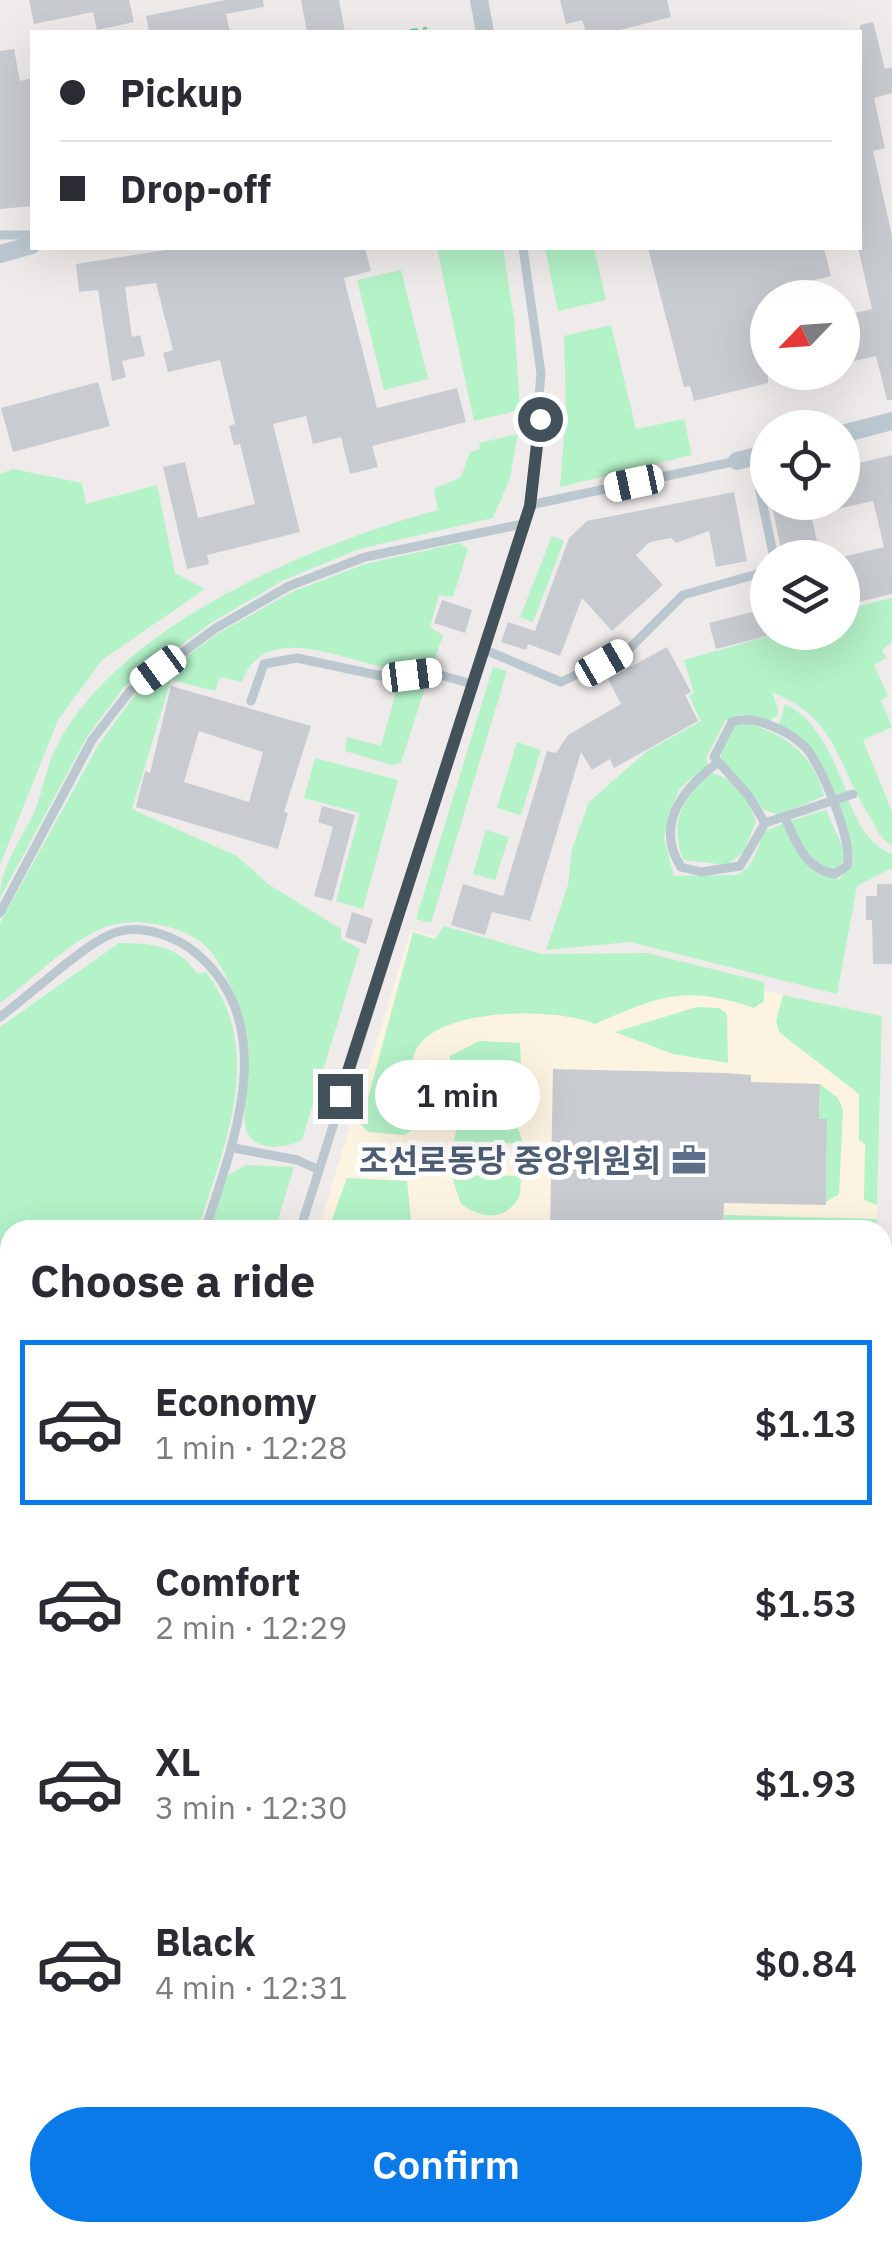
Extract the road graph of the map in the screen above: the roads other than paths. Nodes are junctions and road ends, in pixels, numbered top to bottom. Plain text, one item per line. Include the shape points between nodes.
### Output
1 (479, 0) edge
2 (485, 30) edge
3 (0, 235) edge
4 (30, 235) edge
5 (30, 246) edge
6 (523, 250) edge
7 (0, 254) edge
8 (892, 420) edge
9 (860, 429) edge
10 (750, 457) edge
11 (530, 506) junction
12 (523, 524) junction
13 (750, 576) edge
14 (482, 649) junction
15 (472, 684) junction
16 (251, 701) dead end
17 (716, 764) junction
18 (854, 794) dead end
19 (832, 802) junction
20 (785, 818) junction
21 (764, 823) junction
22 (0, 913) edge
23 (0, 1017) edge
24 (234, 1148) junction
25 (317, 1169) junction
26 (209, 1220) edge
27 (303, 1220) edge

1 - 2 street
3 - 4 lane
5 - 7 street
6 - 11 lane via 541,373
8 - 9 street
10 - 11 lane
11 - 12 lane
12 - 14 lane
12 - 22 lane via 365,558 289,586 216,628 130,691 92,740
13 - 14 lane via 683,595 628,650 560,682
14 - 15 lane
15 - 16 lane via 433,673 391,678 282,658 264,664
15 - 25 lane
17 - 19 lane via 716,747 732,722 776,728 810,752
17 - 21 lane via 748,795
17 - 21 lane via 688,786 674,815 671,848 682,867 701,872 740,866
18 - 19 lane
19 - 20 lane
19 - 20 lane via 850,858 842,872 810,862
20 - 21 lane
23 - 24 lane via 117,932 162,934 184,944 209,964 238,1016 245,1050
24 - 25 lane
24 - 26 lane
25 - 27 lane

